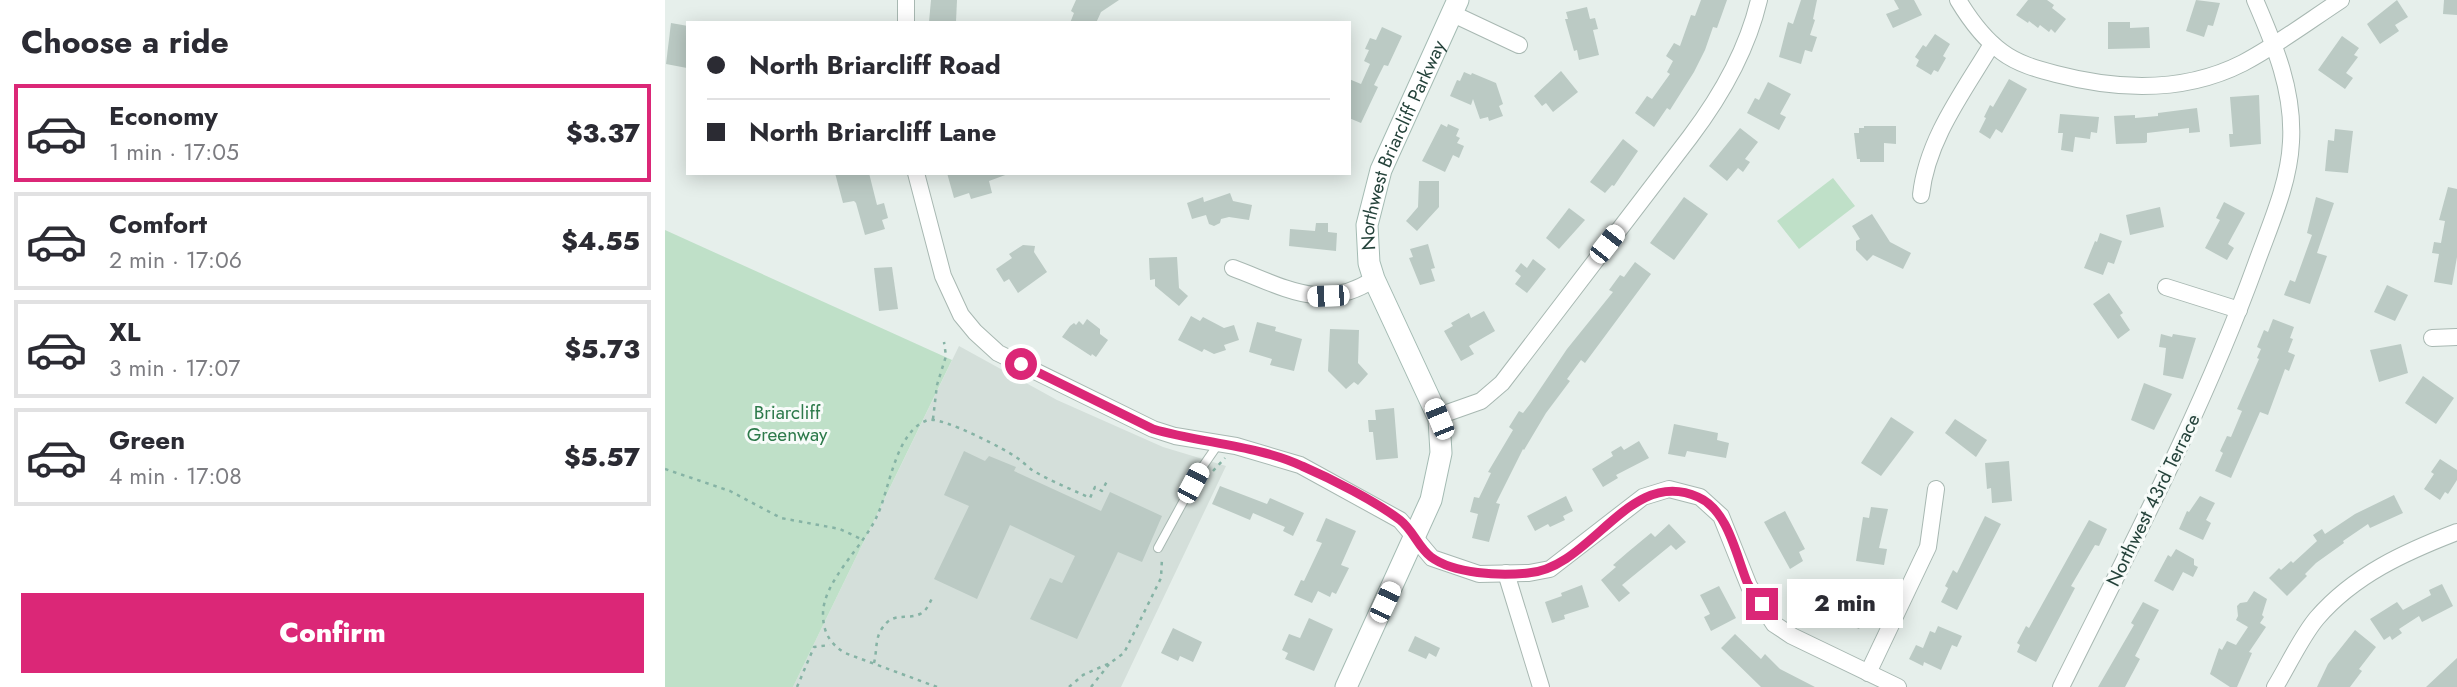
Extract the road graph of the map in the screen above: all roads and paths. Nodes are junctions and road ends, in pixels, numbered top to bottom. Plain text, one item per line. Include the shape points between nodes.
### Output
1 (906, 0) edge
2 (1759, 0) edge
3 (1958, 0) edge
4 (2255, 0) edge
5 (2341, 0) edge
6 (1455, 7) edge
7 (906, 21) edge
8 (1991, 44) junction
9 (2274, 44) junction
10 (1519, 45) dead end
11 (917, 175) edge
12 (1921, 195) dead end
13 (1233, 268) dead end
14 (1374, 279) junction
15 (2166, 288) dead end
16 (2239, 310) junction
17 (2457, 337) edge
18 (2432, 338) dead end
19 (944, 342) dead end
20 (933, 419) junction
21 (1439, 419) junction
22 (1223, 449) junction
23 (665, 469) edge
24 (1213, 472) dead end
25 (1107, 481) dead end
26 (1936, 489) dead end
27 (2457, 532) edge
28 (1415, 538) junction
29 (863, 540) junction
30 (1162, 549) joint
31 (1506, 573) junction
32 (933, 596) dead end
33 (832, 645) junction
34 (874, 663) junction
35 (1109, 663) junction
36 (1868, 673) junction
37 (797, 687) edge
38 (937, 687) edge
39 (1069, 687) edge
40 (1091, 687) edge
41 (1346, 687) edge
42 (1541, 687) edge
43 (1898, 687) edge
44 (2061, 687) edge
45 (2275, 687) edge

1 - 7 street
2 - 21 street via 1737,63 1690,137 1502,383 1481,401
3 - 8 street
4 - 9 street, Northwest 43rd Terrace
5 - 9 street
6 - 10 street, Northwest Briarcliff Parkway
6 - 14 main road, Northwest Briarcliff Parkway via 1381,170 1367,225
8 - 9 street via 2035,68 2086,82 2139,86 2217,73
8 - 12 street via 1930,150
9 - 16 street, Northwest 43rd Terrace via 2290,100 2289,165
11 - 22 street via 951,296 990,346 1131,420
13 - 14 street, Northwest Briarcliff Parkway via 1310,297 1346,293
14 - 21 main road, Northwest Briarcliff Parkway
15 - 16 street
16 - 44 street, Northwest 43rd Terrace via 2183,442
17 - 18 street
19 - 20 path via 946,356
20 - 25 path via 968,432 1090,498 1095,487 1102,491
20 - 29 path via 907,437 877,517
21 - 28 main road, Northwest Briarcliff Parkway via 1440,453 1431,500
22 - 24 path
22 - 28 street via 1300,465 1400,520
22 - 30 lane via 1201,469
23 - 29 path via 730,491 781,518 840,529
26 - 36 street via 1928,547
27 - 45 street via 2391,559 2351,586 2316,619
28 - 31 street via 1432,558 1479,574
28 - 41 main road, Northwest Briarcliff Parkway
29 - 33 path via 829,592 823,612
30 - 35 path via 1161,578 1124,653
31 - 36 street via 1550,569 1643,497 1669,489 1700,497 1721,516 1749,586 1774,624
31 - 42 street
32 - 34 path via 921,614 899,616 881,629
33 - 34 path
33 - 37 path via 814,647
34 - 38 path
35 - 39 path
35 - 40 path
36 - 43 street

